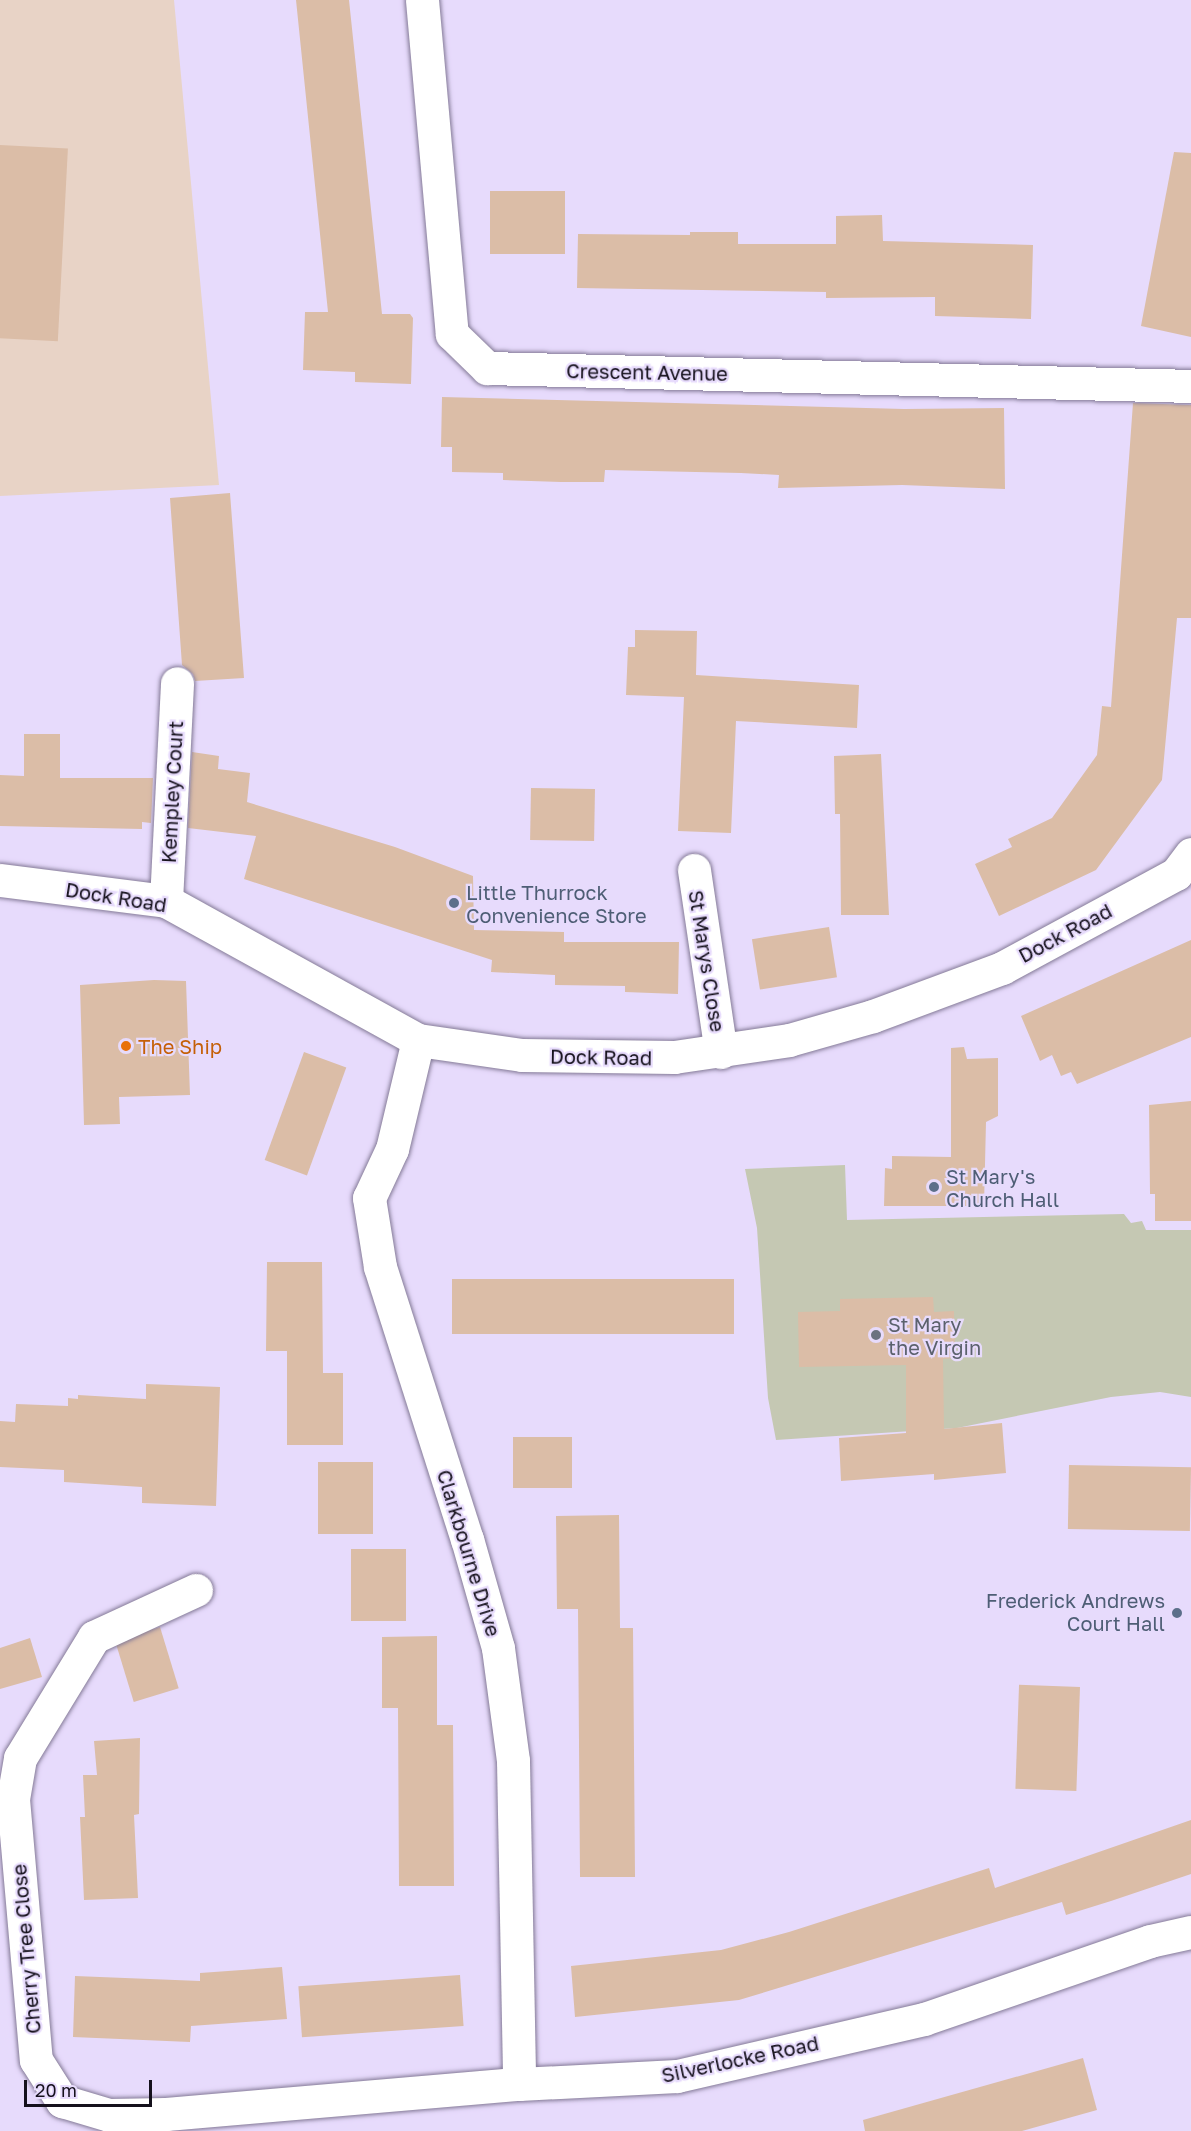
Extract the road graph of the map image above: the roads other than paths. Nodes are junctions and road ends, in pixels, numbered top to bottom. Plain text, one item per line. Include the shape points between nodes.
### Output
1 (422, 0) edge
2 (1191, 386) edge
3 (177, 683) dead end
4 (1191, 854) edge
5 (694, 870) dead end
6 (2, 880) edge
7 (166, 901) junction
8 (418, 1040) junction
9 (721, 1052) junction
10 (196, 1590) dead end
11 (1191, 1932) edge
12 (519, 2084) junction
13 (166, 2114) joint

1 - 2 street, Crescent Avenue via 452,333 487,368
3 - 7 street, Kempley Court
4 - 9 street, Dock Road via 1176,874 1002,968 873,1016 789,1040
5 - 9 street, St Marys Close
6 - 7 street, Dock Road
7 - 8 street, Dock Road
8 - 9 street, Dock Road via 522,1055 675,1057
8 - 12 street, Clarkbourne Drive via 392,1149 369,1198 380,1267 498,1648 513,1761
10 - 13 street, Cherry Tree Close via 94,1637 20,1758 13,1799 36,2060 62,2101 109,2115
11 - 12 street, Silverlocke Road via 1150,1941 924,2019 677,2076
12 - 13 street, Silverlocke Road

